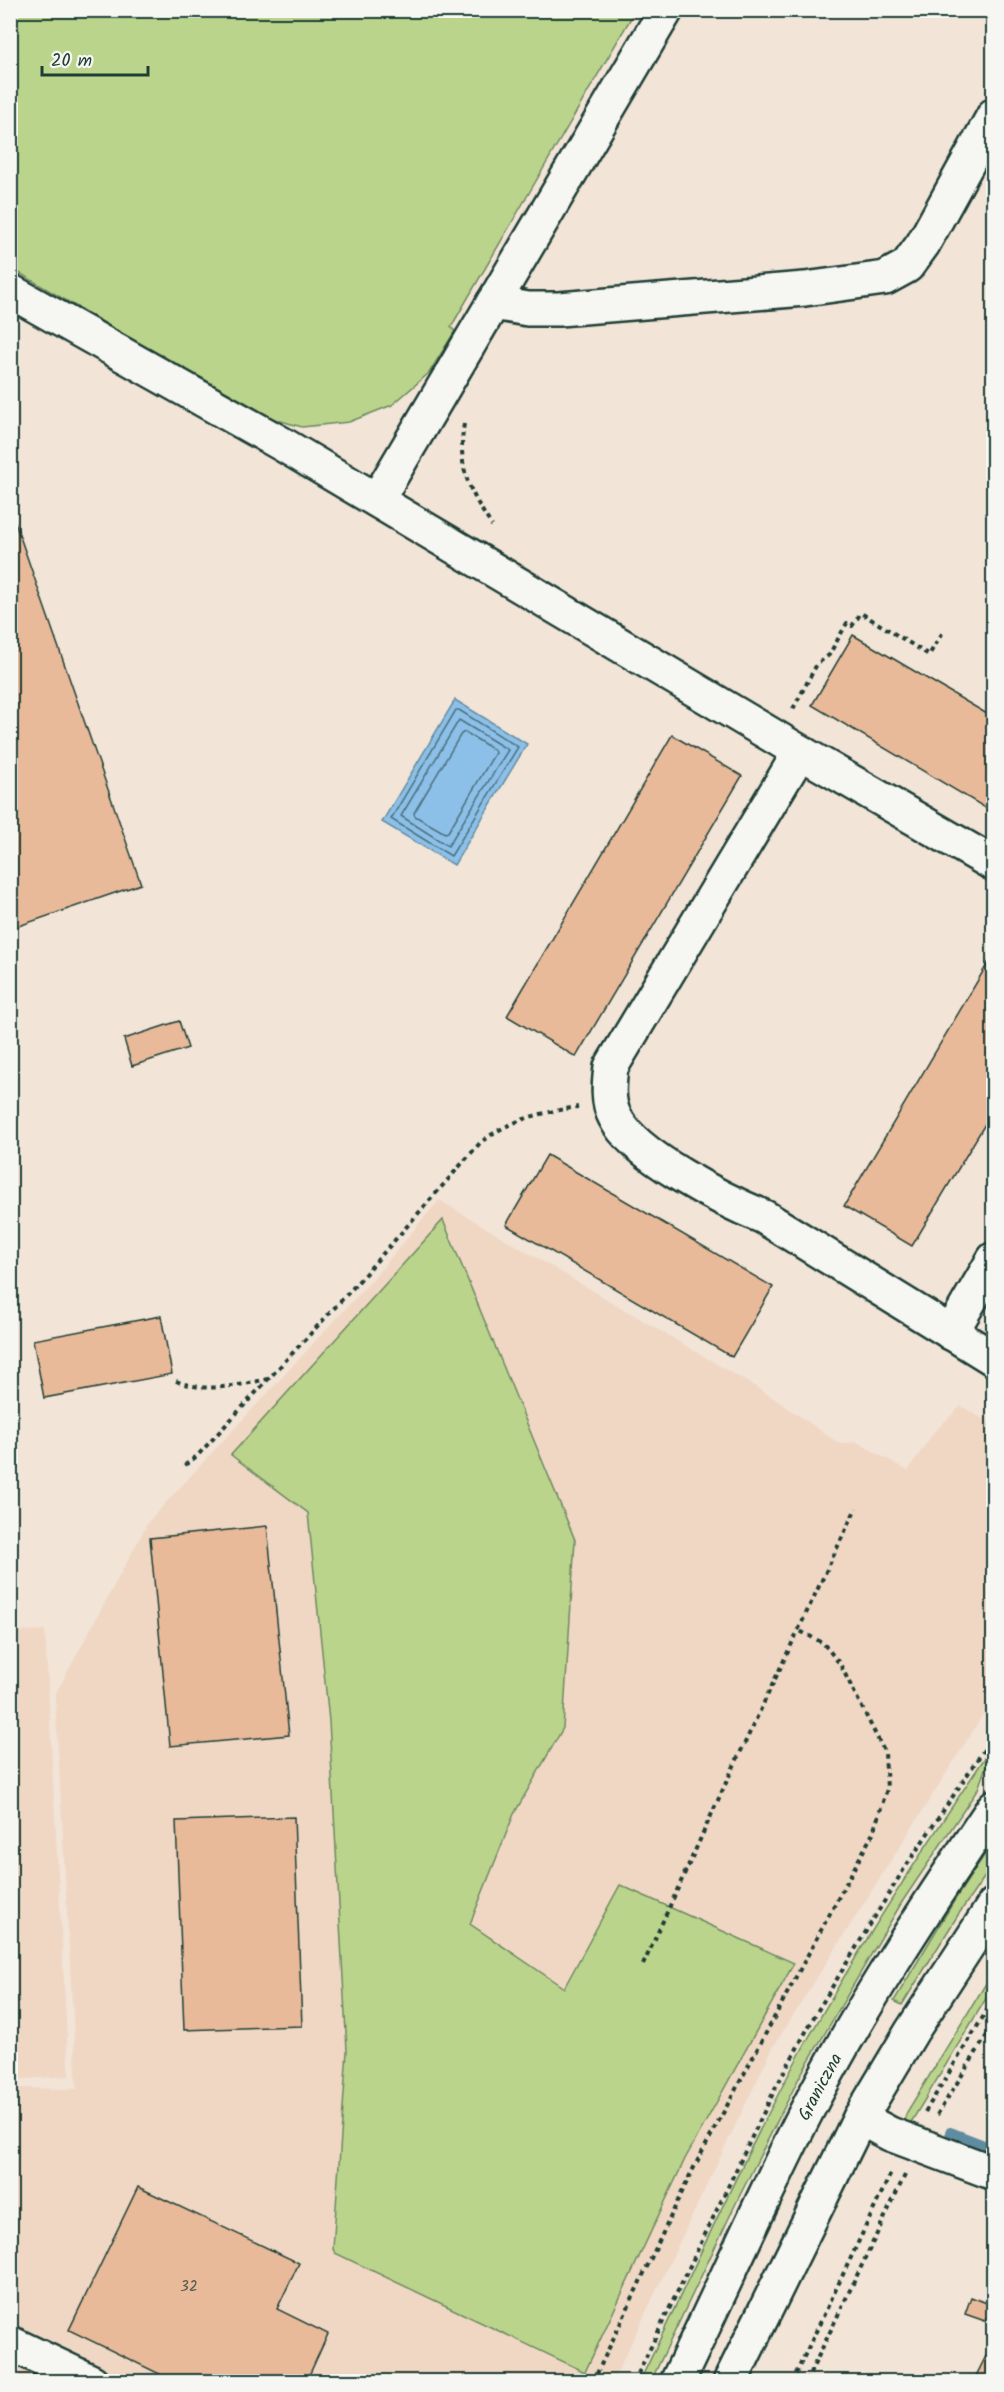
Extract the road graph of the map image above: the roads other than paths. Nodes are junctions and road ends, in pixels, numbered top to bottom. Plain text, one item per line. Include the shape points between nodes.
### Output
1 (666, 10) edge
2 (993, 115) edge
3 (10, 291) edge
4 (493, 303) junction
5 (377, 500) junction
6 (800, 753) junction
7 (993, 864) edge
8 (993, 1259) edge
9 (951, 1333) junction
10 (993, 1359) edge
11 (993, 1807) edge
12 (993, 1905) edge
13 (860, 2118) junction
14 (993, 2173) edge
15 (12, 2344) edge
16 (92, 2382) edge
17 (677, 2382) edge
18 (730, 2382) edge

1 - 4 main road
2 - 4 main road via 923,244 907,266 885,278 805,290 559,309
3 - 5 main road
4 - 5 main road
5 - 6 main road
6 - 7 main road
6 - 9 main road via 611,1067 609,1092 614,1116 625,1133 660,1160 728,1202 764,1217
8 - 9 main road
9 - 10 main road
11 - 17 main road, Graniczna via 906,1937 830,2069
12 - 13 main road
13 - 14 main road via 890,2134 921,2130
13 - 18 main road
15 - 16 main road

